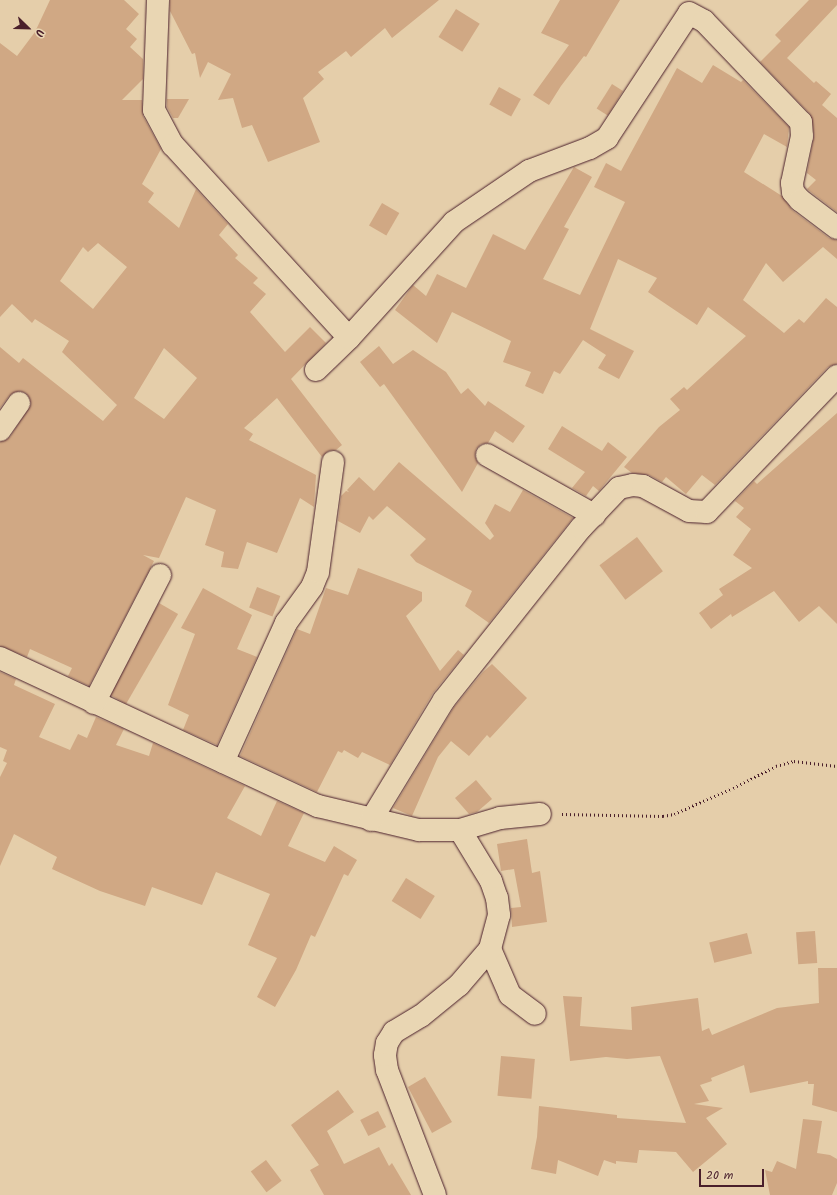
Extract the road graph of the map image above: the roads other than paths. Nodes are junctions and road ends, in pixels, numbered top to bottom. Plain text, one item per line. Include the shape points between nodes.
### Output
1 (158, 0) edge
2 (837, 228) edge
3 (349, 338) junction
4 (316, 370) dead end
5 (837, 376) edge
6 (19, 403) dead end
7 (0, 430) edge
8 (487, 455) dead end
9 (333, 462) dead end
10 (594, 515) junction
11 (160, 575) dead end
12 (0, 658) edge
13 (94, 703) junction
14 (223, 762) junction
15 (540, 814) road end
16 (372, 820) junction
17 (460, 830) junction
18 (490, 950) junction
19 (535, 1014) dead end
20 (435, 1195) edge

1 - 3 street via 154,110 173,146 313,295
2 - 3 street via 793,192 792,183 802,136 801,122 704,21 689,13 607,138 590,148 530,171 454,222
3 - 4 street
5 - 10 street via 712,509 697,513 689,512 649,489 633,485 619,488
6 - 7 street
8 - 10 street
9 - 14 street via 318,572 312,587 286,623
10 - 16 street via 444,700
11 - 13 street
12 - 13 street
13 - 14 street
14 - 16 street via 318,806
15 - 17 street via 500,818
16 - 17 street via 419,830
17 - 18 street via 491,881 498,898 500,915
18 - 19 street via 510,995
18 - 20 street via 459,985 421,1016 394,1032 387,1043 387,1070

